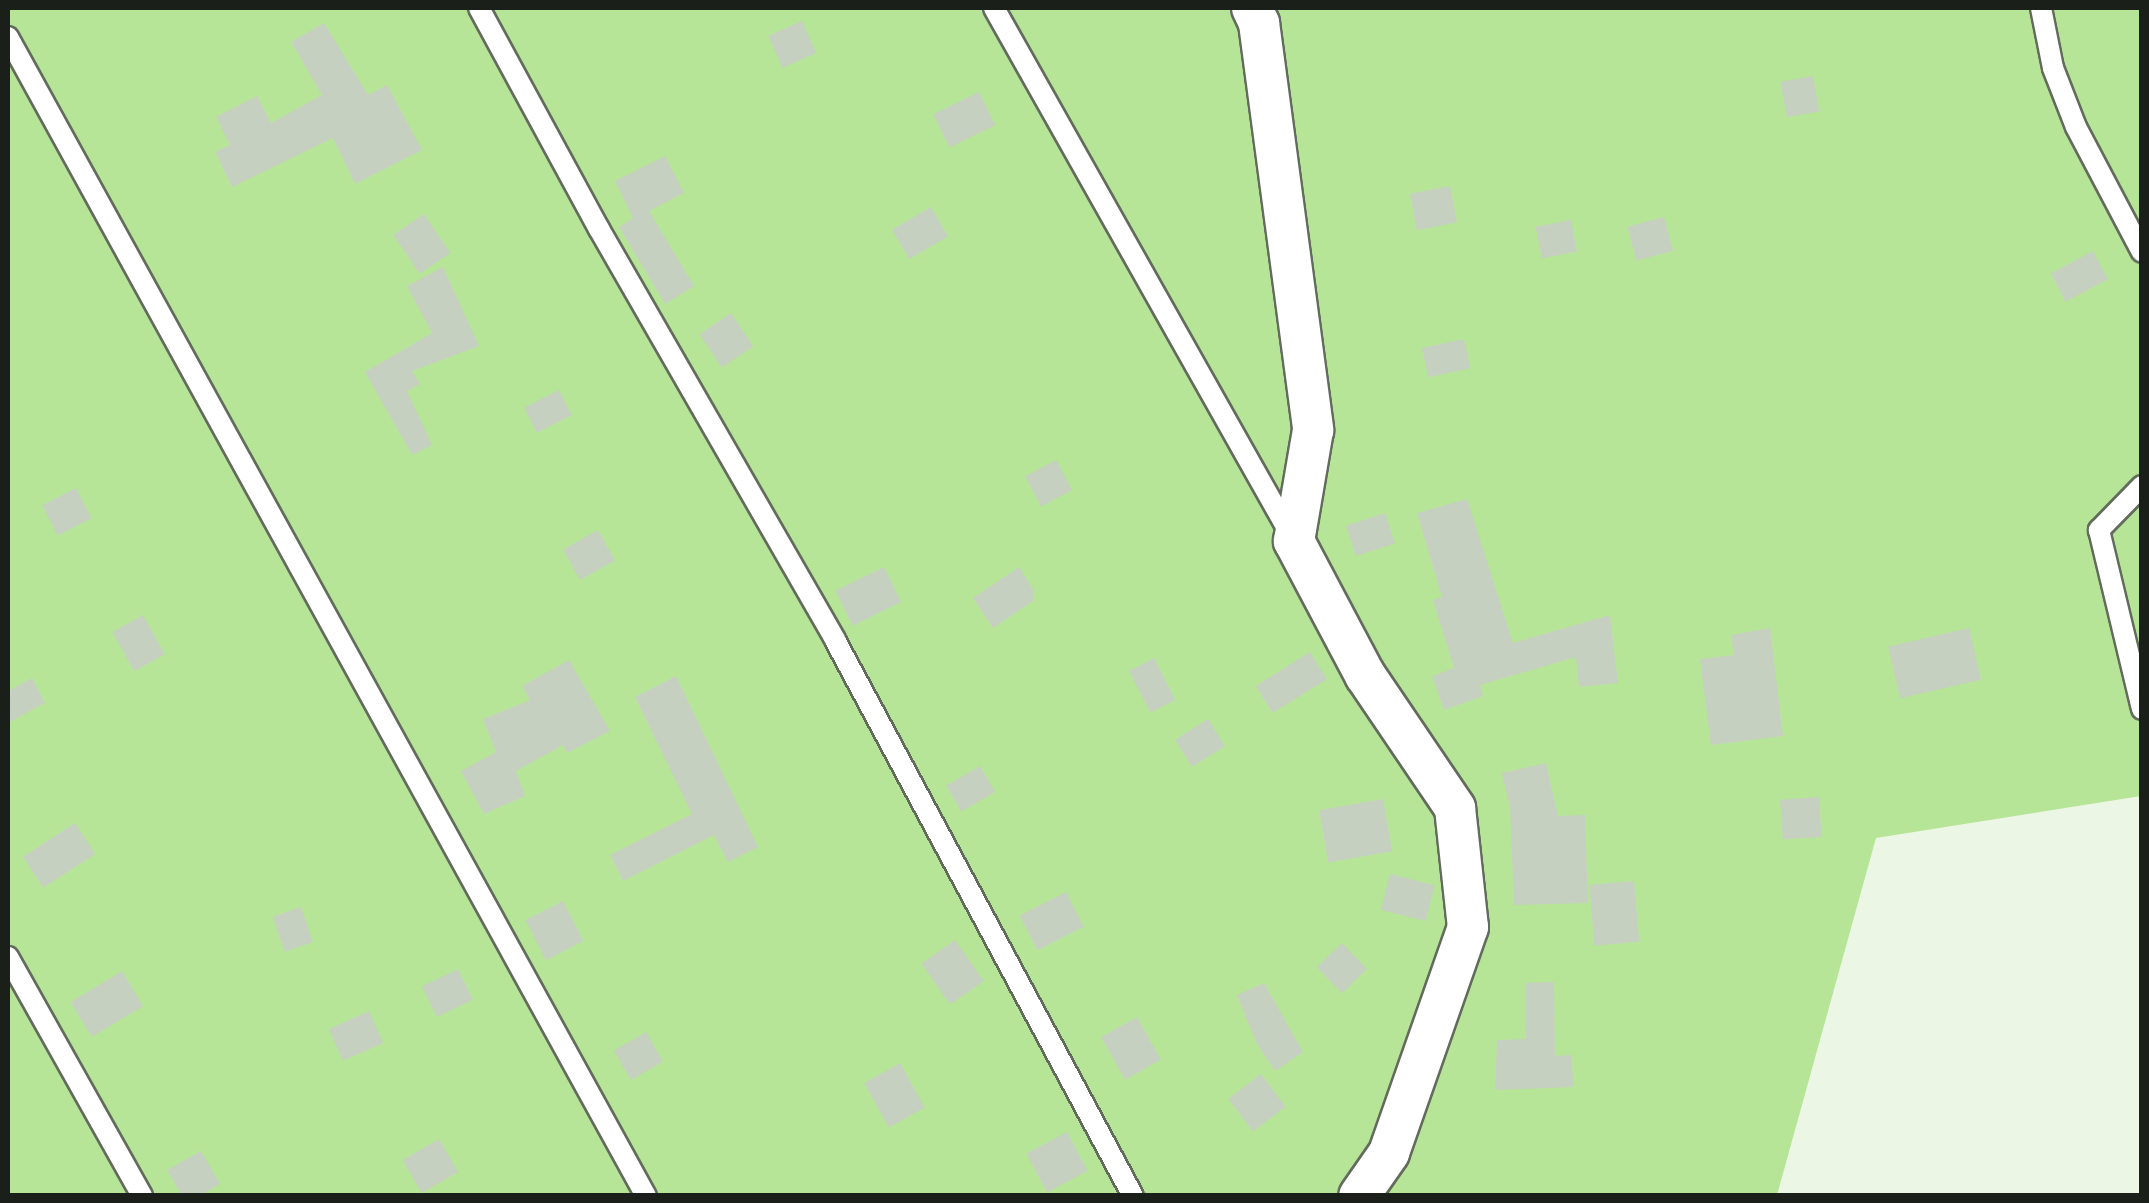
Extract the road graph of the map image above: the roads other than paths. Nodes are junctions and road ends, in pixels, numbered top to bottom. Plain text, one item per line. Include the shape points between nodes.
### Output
1 (479, 8) edge
2 (994, 8) edge
3 (1252, 8) edge
4 (2041, 8) edge
5 (8, 37) edge
6 (2142, 252) edge
7 (2142, 486) edge
8 (1294, 541) junction
9 (2142, 709) edge
10 (8, 957) edge
11 (142, 1196) edge
12 (646, 1196) edge
13 (1133, 1196) edge
14 (1359, 1196) edge

1 - 13 lane via 836,640
2 - 8 lane
3 - 8 street via 1312,430
4 - 6 lane via 2053,68 2076,127
5 - 12 lane
7 - 9 lane via 2099,530
8 - 14 street via 1365,675 1456,808 1468,927 1389,1153
10 - 11 lane

